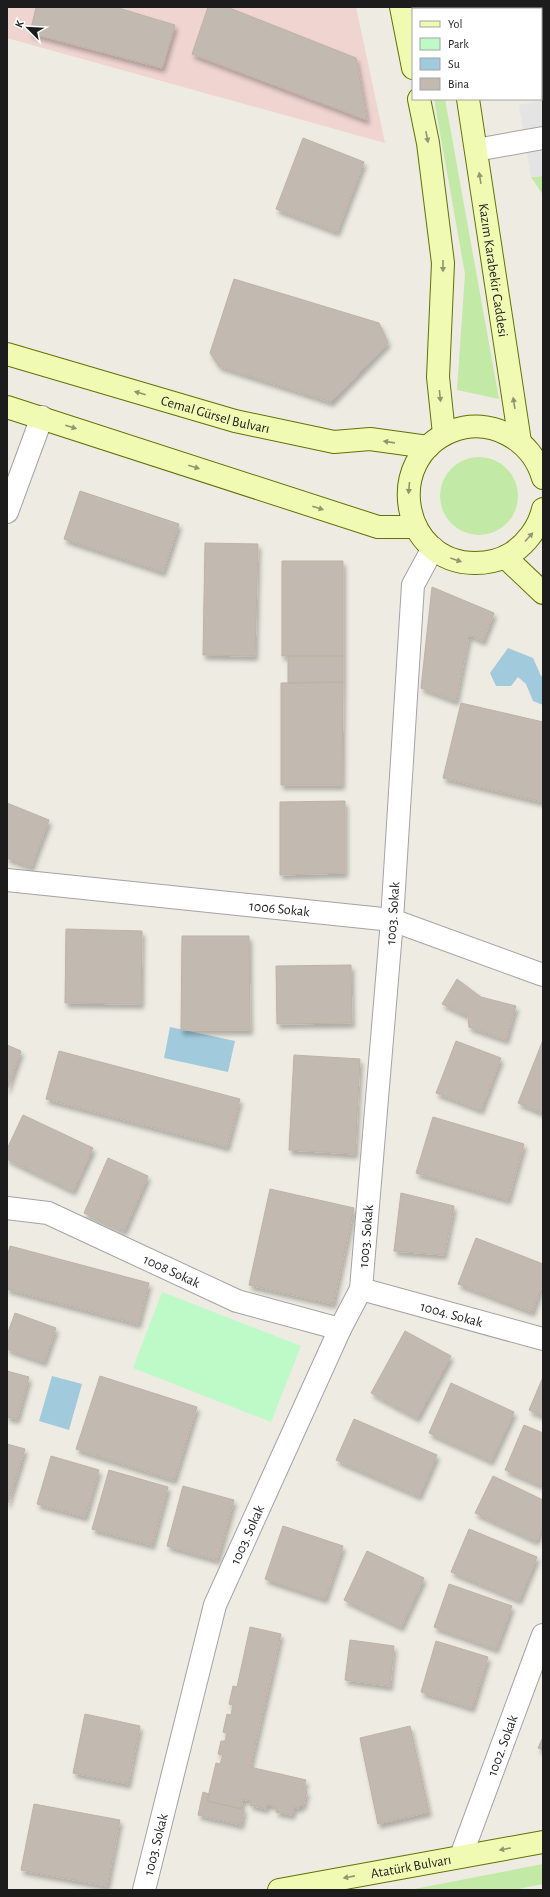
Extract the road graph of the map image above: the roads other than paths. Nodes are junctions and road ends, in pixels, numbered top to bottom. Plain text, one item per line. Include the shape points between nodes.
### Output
1 (401, 7) edge
2 (412, 63) edge
3 (419, 100) edge
4 (468, 100) edge
5 (543, 138) edge
6 (476, 150) junction
7 (7, 354) edge
8 (7, 407) edge
9 (42, 417) junction
10 (436, 441) junction
11 (520, 442) junction
12 (543, 478) edge
13 (543, 509) edge
14 (7, 512) edge
15 (416, 527) junction
16 (433, 548) junction
17 (505, 557) junction
18 (543, 594) edge
19 (7, 880) edge
20 (392, 920) junction
21 (543, 975) edge
22 (7, 1208) edge
23 (361, 1289) junction
24 (340, 1329) junction
25 (543, 1339) edge
26 (543, 1635) edge
27 (543, 1842) edge
28 (461, 1856) junction
29 (144, 1890) edge
30 (279, 1890) edge

1 - 2 main road
3 -> 10 main road via 428,143 443,263
4 - 6 main road, Kazım Karabekir Caddesi
5 - 6 street
11 -> 6 main road, Kazım Karabekir Caddesi
10 -> 7 main road, Cemal Gürsel Bulvarı via 370,439 334,442 235,421
8 - 9 main road
9 - 14 street
9 -> 15 main road via 378,527
10 - 11 main road via 458,429 472,426 501,431
10 -> 15 main road via 415,465 410,479 410,513
11 - 12 main road via 535,458
17 -> 13 main road via 519,548 534,531
15 - 16 main road
16 -> 17 main road via 466,563 485,563
16 - 20 street, 1003. Sokak via 413,585
17 - 18 main road
19 - 20 street, 1006 Sokak
20 - 21 street, 1006 Sokak
20 - 23 street, 1003. Sokak
22 - 24 street, 1008 Sokak via 48,1213 237,1301
23 - 24 street, 1003. Sokak
23 - 25 street, 1004. Sokak
24 - 29 street, 1003. Sokak via 215,1605
26 - 28 street, 1002. Sokak
27 -> 28 main road, Atatürk Bulvarı
28 -> 30 main road, Atatürk Bulvarı

